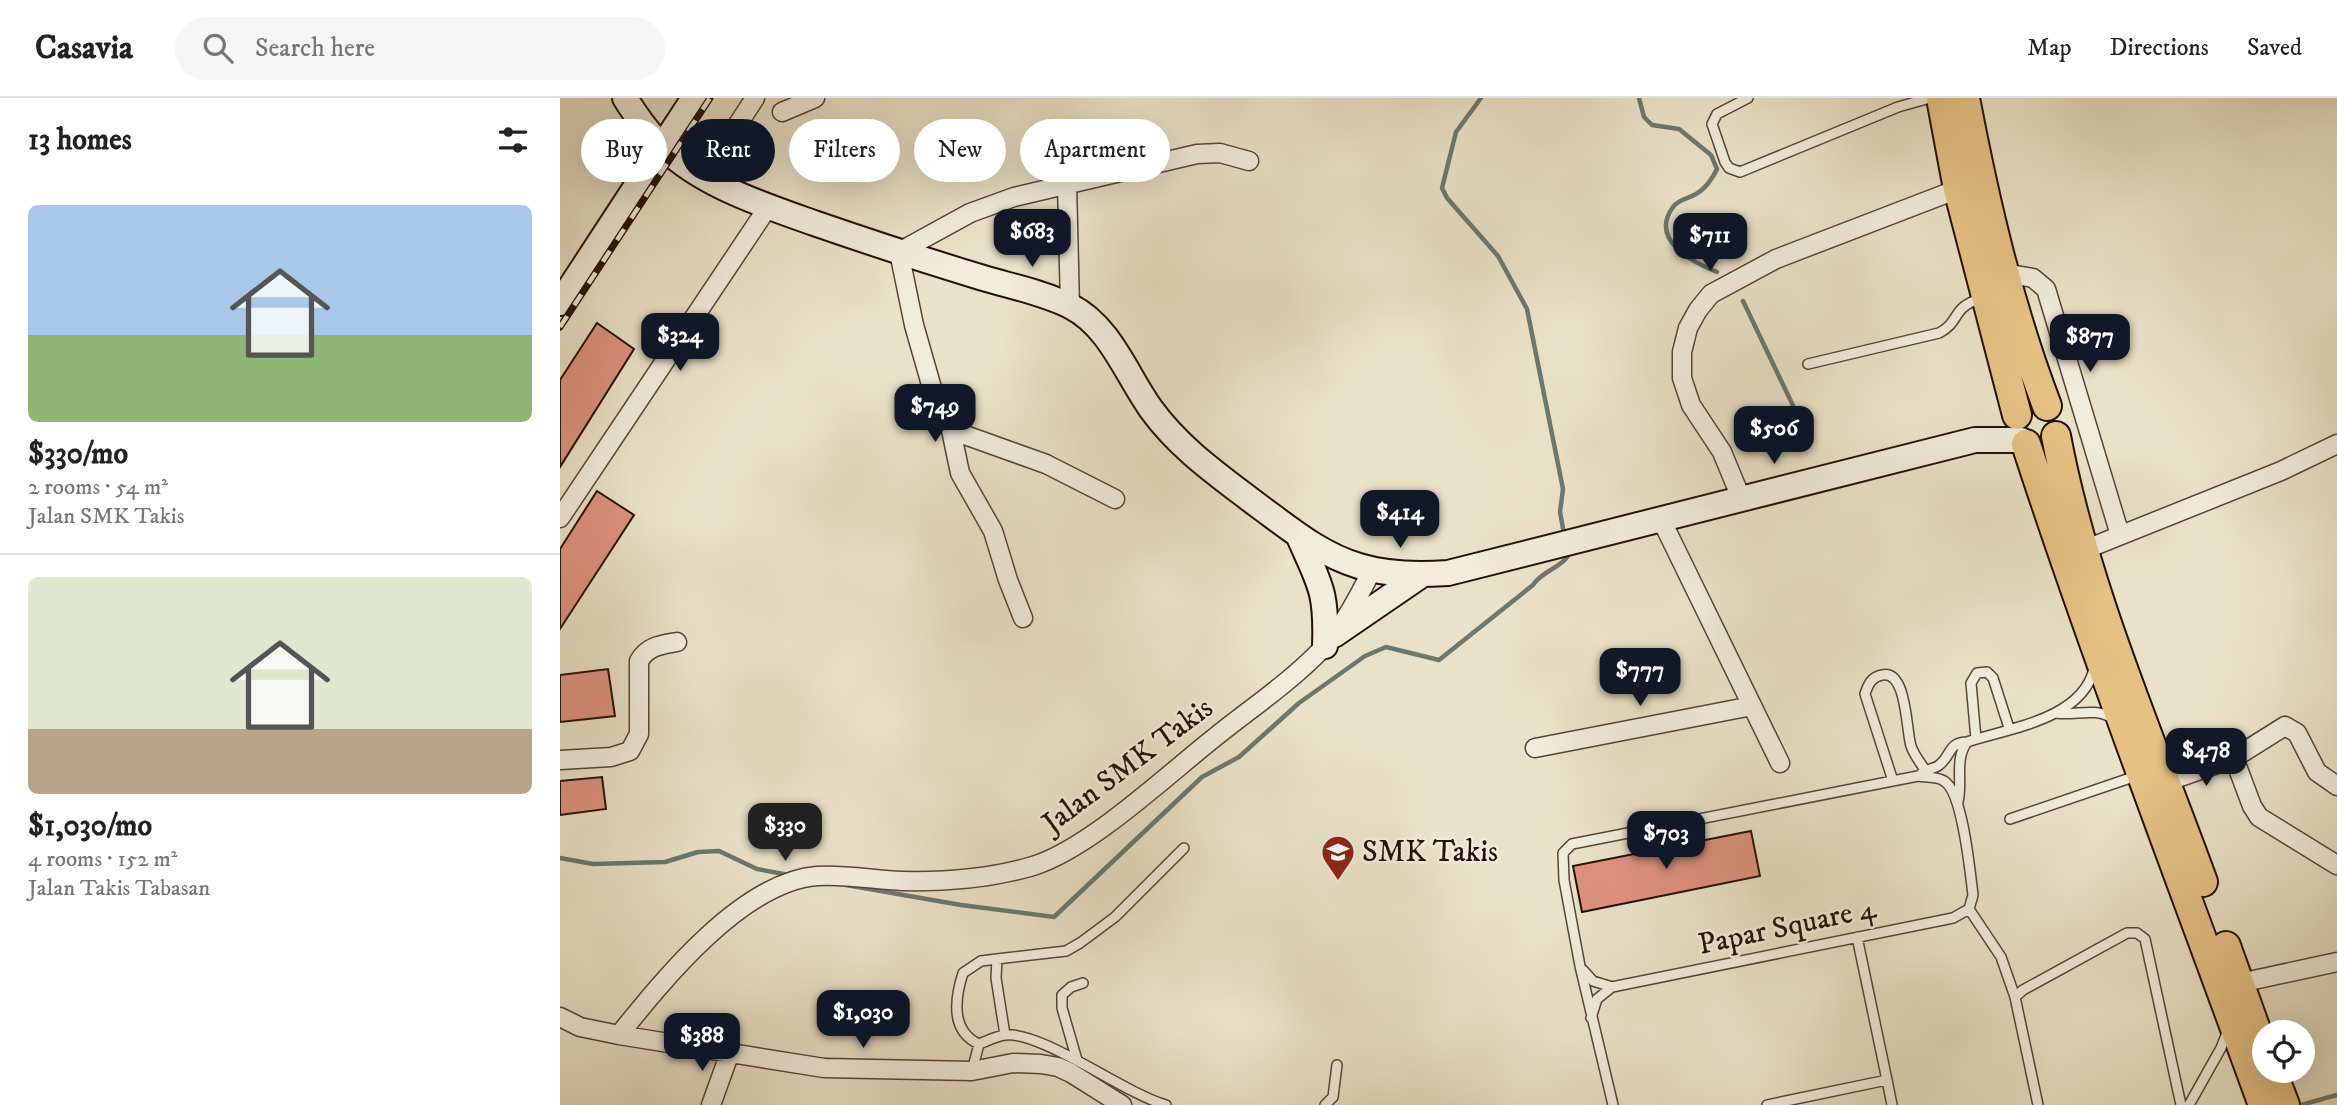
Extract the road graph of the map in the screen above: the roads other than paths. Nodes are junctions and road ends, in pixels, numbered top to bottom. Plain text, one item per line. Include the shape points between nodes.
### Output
1 (625, 98) edge
2 (694, 98) edge
3 (755, 98) edge
4 (815, 98) edge
5 (1748, 98) edge
6 (1930, 98) edge
7 (1941, 98) edge
8 (1965, 98) edge
9 (1898, 102) edge
10 (782, 112) dead end
11 (638, 119) edge
12 (741, 119) edge
13 (667, 141) edge
14 (1249, 161) dead end
15 (640, 182) edge
16 (717, 182) edge
17 (1066, 184) junction
18 (1958, 189) junction
19 (768, 206) junction
20 (899, 253) junction
21 (2004, 273) junction
22 (560, 303) edge
23 (1070, 306) junction
24 (1997, 311) junction
25 (1808, 364) dead end
26 (2047, 406) junction
27 (951, 430) junction
28 (2020, 430) junction
29 (2056, 436) junction
30 (2337, 444) edge
31 (1741, 498) junction
32 (1115, 499) dead end
33 (1660, 517) junction
34 (560, 518) edge
35 (2119, 535) junction
36 (1298, 536) junction
37 (2084, 550) junction
38 (1372, 570) junction
39 (1423, 574) junction
40 (1023, 618) dead end
41 (1329, 640) junction
42 (677, 642) dead end
43 (2098, 658) junction
44 (1752, 706) junction
45 (2056, 713) junction
46 (2122, 725) junction
47 (2009, 728) junction
48 (1971, 740) junction
49 (1535, 748) dead end
50 (2234, 758) junction
51 (560, 760) edge
52 (1780, 763) dead end
53 (1922, 773) junction
54 (2153, 778) junction
55 (1893, 781) junction
56 (2337, 786) edge
57 (1958, 802) junction
58 (2010, 819) dead end
59 (1184, 848) dead end
60 (2337, 865) edge
61 (1969, 909) junction
62 (1857, 937) junction
63 (997, 959) junction
64 (2337, 962) edge
65 (1580, 965) junction
66 (2240, 983) junction
67 (1083, 984) dead end
68 (1612, 987) junction
69 (2015, 997) junction
70 (2230, 1014) junction
71 (560, 1017) edge
72 (1591, 1020) junction
73 (2253, 1020) edge
74 (619, 1035) junction
75 (1005, 1035) junction
76 (979, 1044) junction
77 (729, 1055) junction
78 (1077, 1060) junction
79 (1336, 1065) dead end
80 (972, 1071) junction
81 (1887, 1080) junction
82 (2274, 1083) edge
83 (2277, 1104) edge
84 (711, 1105) edge
85 (1122, 1105) edge
86 (1166, 1105) edge
87 (1325, 1105) edge
88 (1613, 1105) edge
89 (1766, 1105) edge
90 (1892, 1105) edge
91 (2038, 1105) edge
92 (2181, 1105) edge
93 (2189, 1105) edge

1 - 11 main road
2 - 13 main road
3 - 12 street
4 - 10 street
5 - 9 lane via 1717,114 1712,124 1725,162 1740,172
6 - 9 lane
7 - 18 main road
8 - 21 main road
14 - 17 street via 1220,153 1196,154
15 - 22 main road
16 - 19 main road
17 - 20 street via 970,213
17 - 23 street
18 - 24 main road
18 - 31 street via 1776,259 1711,295 1698,310 1682,352 1682,378 1691,405 1722,452
19 - 20 main road
19 - 34 street
20 - 23 main road
20 - 27 street via 932,388
21 - 24 main road
21 - 35 street via 2033,278 2046,289
23 - 36 main road via 1097,328 1168,430 1200,461
24 - 25 lane via 1962,306 1939,333
24 - 26 main road
24 - 28 main road
26 - 28 main road via 2027,406
26 - 29 main road via 2057,415
27 - 32 street via 1046,464
27 - 40 street via 960,473 993,531
28 - 29 main road via 2039,447
28 - 31 main road via 1982,432 1975,440
28 - 43 main road
29 - 37 main road
30 - 35 street
31 - 33 main road
33 - 39 main road via 1475,566
33 - 44 street
35 - 37 street
36 - 38 main road via 1335,557
36 - 41 main road via 1321,583
37 - 54 main road via 2132,691
38 - 39 main road
38 - 41 street, Jalan SMK Takis
39 - 41 main road
41 - 74 street, Jalan SMK Takis via 1302,668 1127,808 1057,856 1010,872 963,878 902,881 818,876 785,883 728,919 698,945
42 - 51 street via 656,645 639,661 639,734 630,751 611,757
43 - 45 lane via 2086,690
43 - 46 main road
44 - 49 street
44 - 52 street
45 - 46 lane via 2099,712
45 - 47 lane
46 - 54 main road
47 - 48 lane
47 - 48 lane via 1993,678 1987,672 1978,673 1971,683
48 - 53 lane via 1953,745 1940,764
48 - 57 lane via 1959,755
50 - 54 street
50 - 56 street via 2290,726 2317,772
50 - 60 street via 2259,817
53 - 55 lane
53 - 55 lane via 1911,746 1902,690 1896,680 1880,675 1869,682 1865,694
53 - 57 lane via 1947,782
54 - 58 lane
54 - 66 main road
54 - 70 main road
55 - 65 lane via 1572,844 1563,860
57 - 61 lane via 1973,895
59 - 63 lane via 1115,917 1080,943 1066,951
61 - 62 lane, Papar Square 4 via 1953,918
61 - 69 lane via 2001,957
62 - 68 lane, Papar Square 4
62 - 81 lane
63 - 75 lane
63 - 76 lane via 981,961 963,972 958,990 956,1012 968,1039
64 - 66 street
65 - 68 lane via 1593,981
65 - 72 lane
66 - 73 main road
67 - 78 lane via 1062,995
68 - 72 lane via 1597,999
69 - 91 lane
69 - 92 lane via 2127,933 2137,933 2146,939
70 - 83 main road
70 - 93 lane via 2226,1038
71 - 74 street via 580,1027
72 - 88 lane
74 - 77 street
75 - 76 lane
75 - 78 lane via 1024,1037
76 - 80 lane
77 - 80 street via 824,1068
77 - 84 street
78 - 86 lane via 1147,1100
79 - 87 lane via 1333,1097
80 - 85 street via 1013,1063 1058,1067
81 - 89 lane
81 - 90 lane
82 - 83 main road

